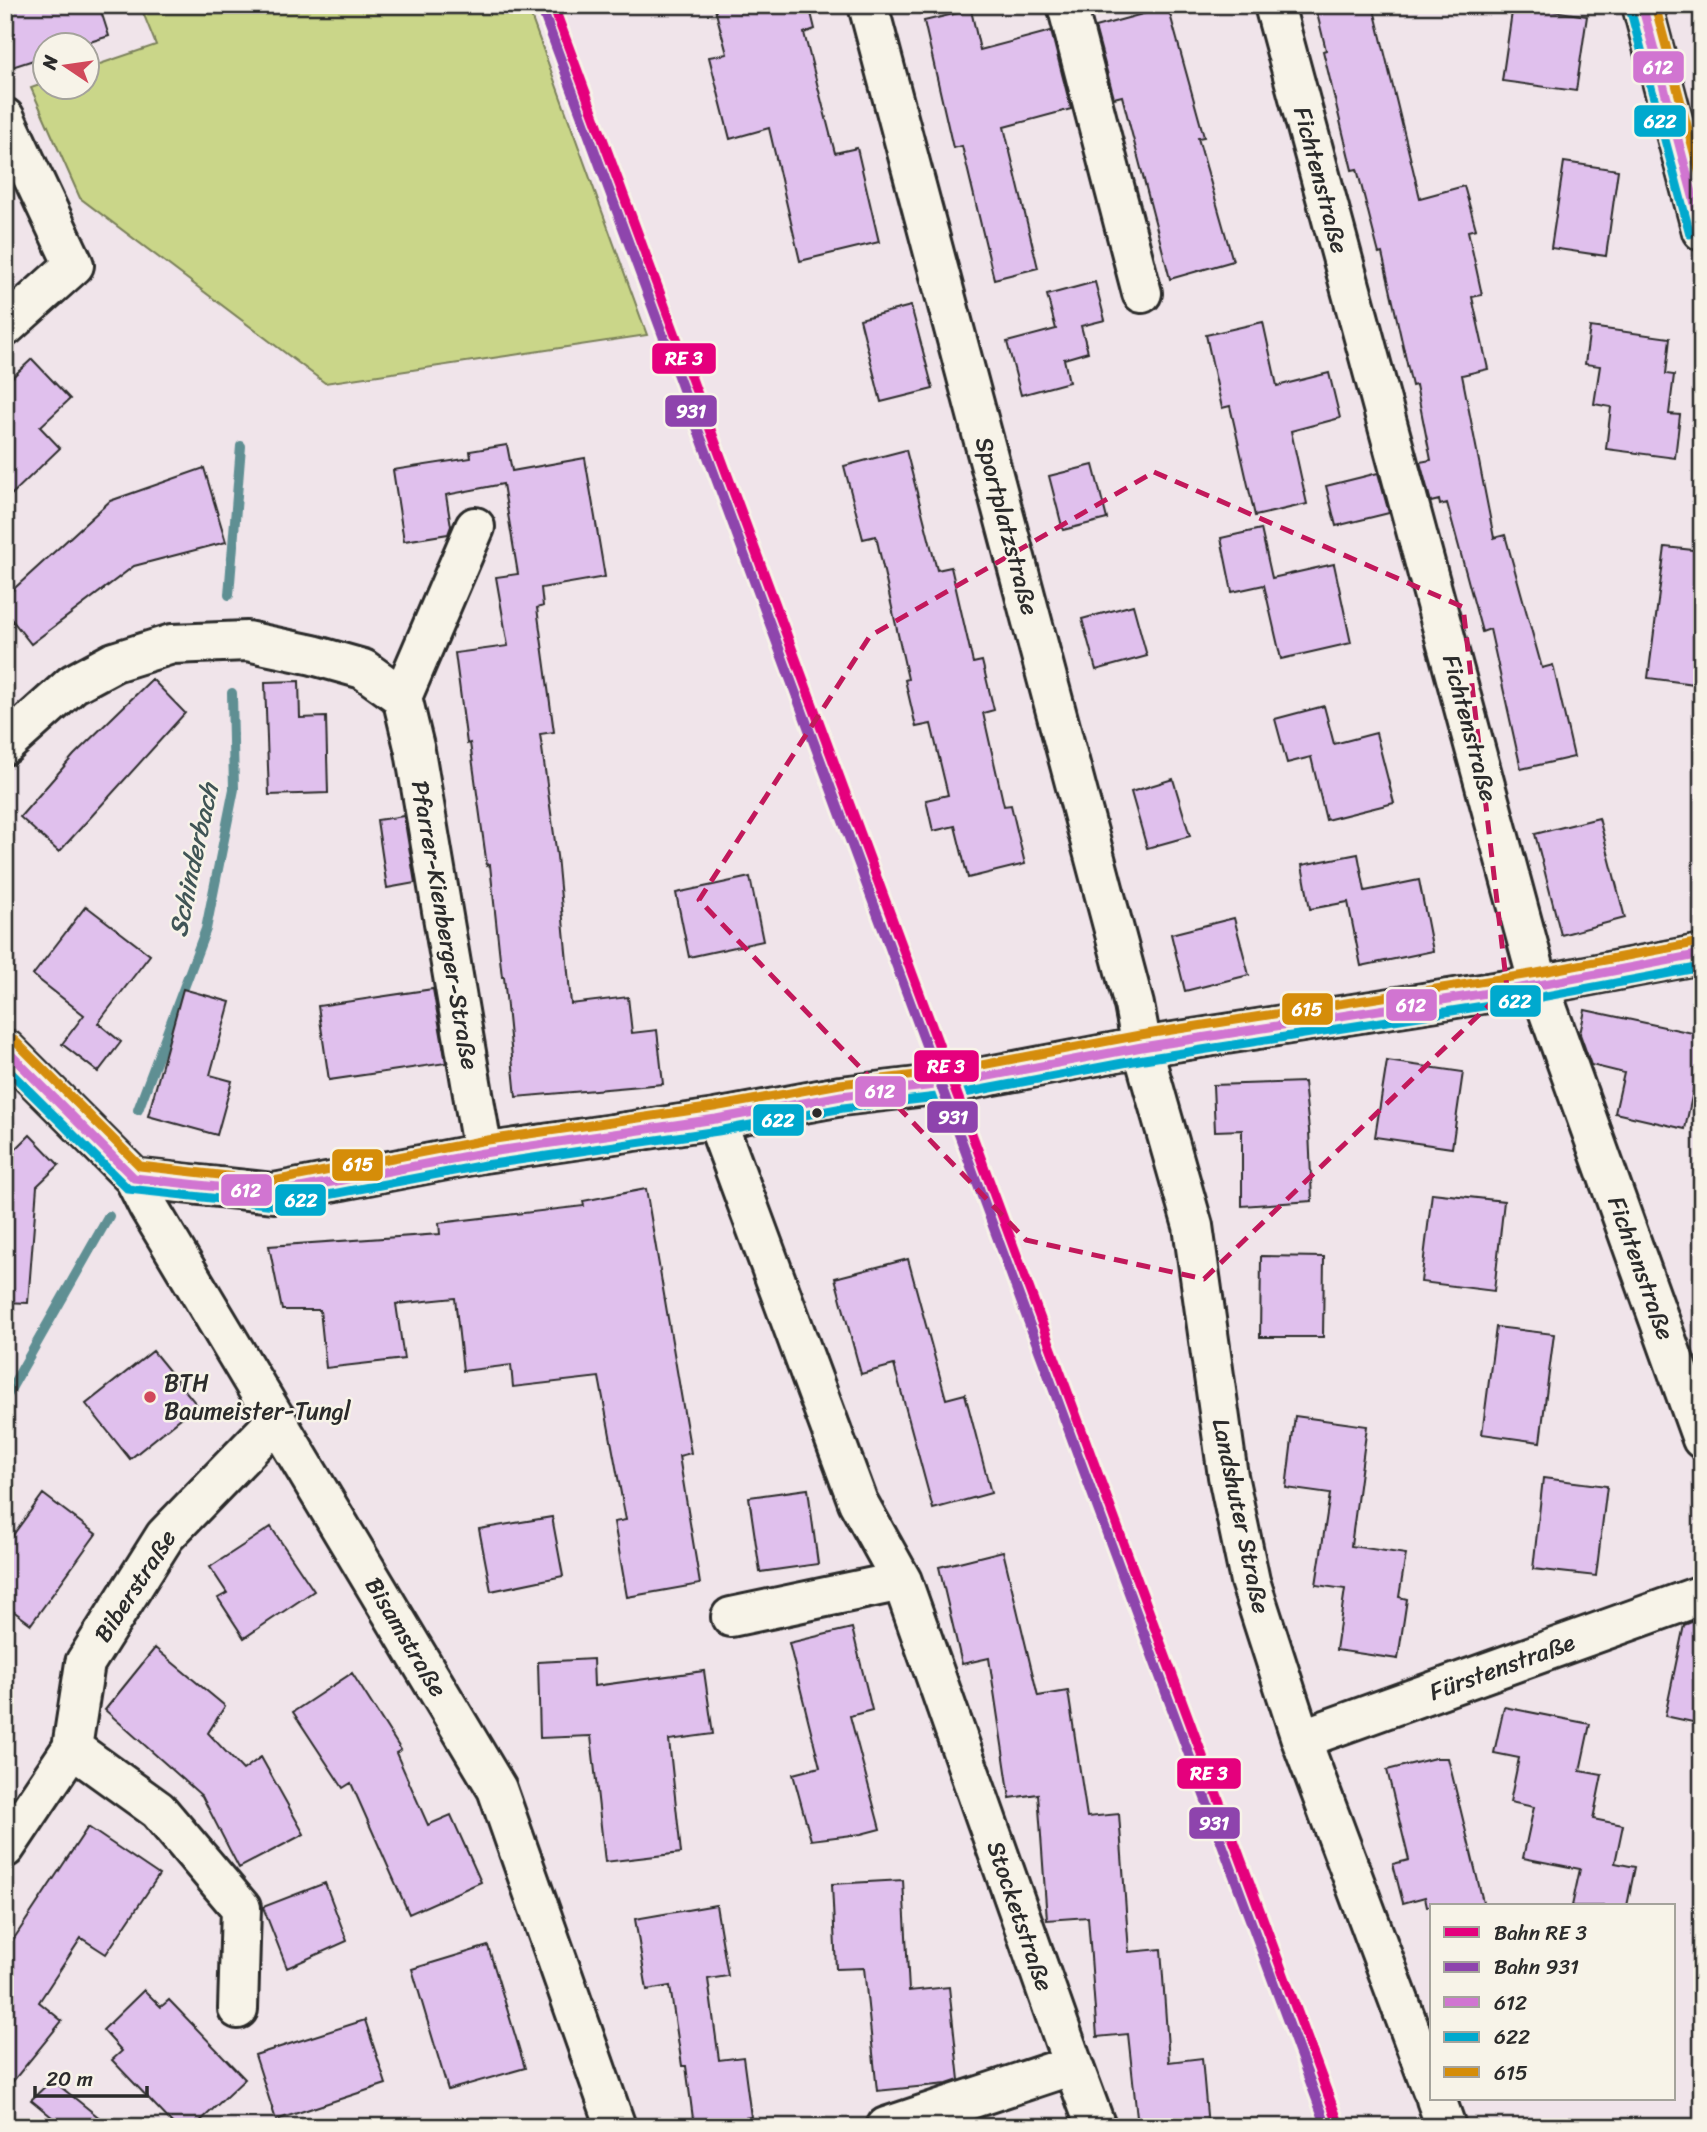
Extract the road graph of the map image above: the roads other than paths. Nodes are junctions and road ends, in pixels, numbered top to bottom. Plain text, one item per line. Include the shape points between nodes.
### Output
1 (869, 5) edge
2 (1067, 5) edge
3 (1274, 5) edge
4 (1642, 5) edge
5 (5, 118) edge
6 (1702, 231) edge
7 (1142, 293) dead end
8 (5, 327) edge
9 (475, 527) dead end
10 (402, 697) junction
11 (5, 745) edge
12 (1702, 954) edge
13 (1539, 985) junction
14 (1142, 1047) junction
15 (5, 1049) edge
16 (716, 1119) junction
17 (483, 1153) junction
18 (134, 1178) junction
19 (277, 1420) junction
20 (1702, 1438) edge
21 (902, 1581) junction
22 (1702, 1595) edge
23 (731, 1617) dead end
24 (1301, 1739) junction
25 (72, 1748) junction
26 (5, 1848) edge
27 (237, 2009) dead end
28 (1073, 2065) junction
29 (1430, 2084) edge
30 (1436, 2100) edge
31 (616, 2127) edge
32 (886, 2127) edge
33 (1096, 2127) edge
34 (1446, 2127) edge

1 - 14 street, Sportplatzstraße
2 - 7 street
3 - 13 street, Fichtenstraße
4 - 6 street
5 - 8 street via 74,265
9 - 10 street
10 - 11 street via 363,669 313,655 247,642 172,644 114,662 73,684
10 - 17 street, Pfarrer-Kienberger-Straße
12 - 13 street
13 - 14 street
13 - 20 street, Fichtenstraße
14 - 16 street via 952,1083 841,1096
14 - 24 street, Landshuter Straße via 1193,1226 1228,1476 1250,1581
15 - 18 street
16 - 17 street
16 - 21 street, Stocketstraße via 858,1502
17 - 18 street via 274,1193
18 - 19 street, Bisamstraße
19 - 25 street, Biberstraße via 164,1536 85,1663
19 - 31 street, Bisamstraße via 496,1789
21 - 23 street
21 - 28 street, Stocketstraße
22 - 24 street, Fürstenstraße
24 - 29 street, Landshuter Straße
25 - 26 street, Biberstraße
25 - 27 street via 158,1810 241,1908
28 - 32 street
28 - 33 street, Stocketstraße
30 - 34 street

